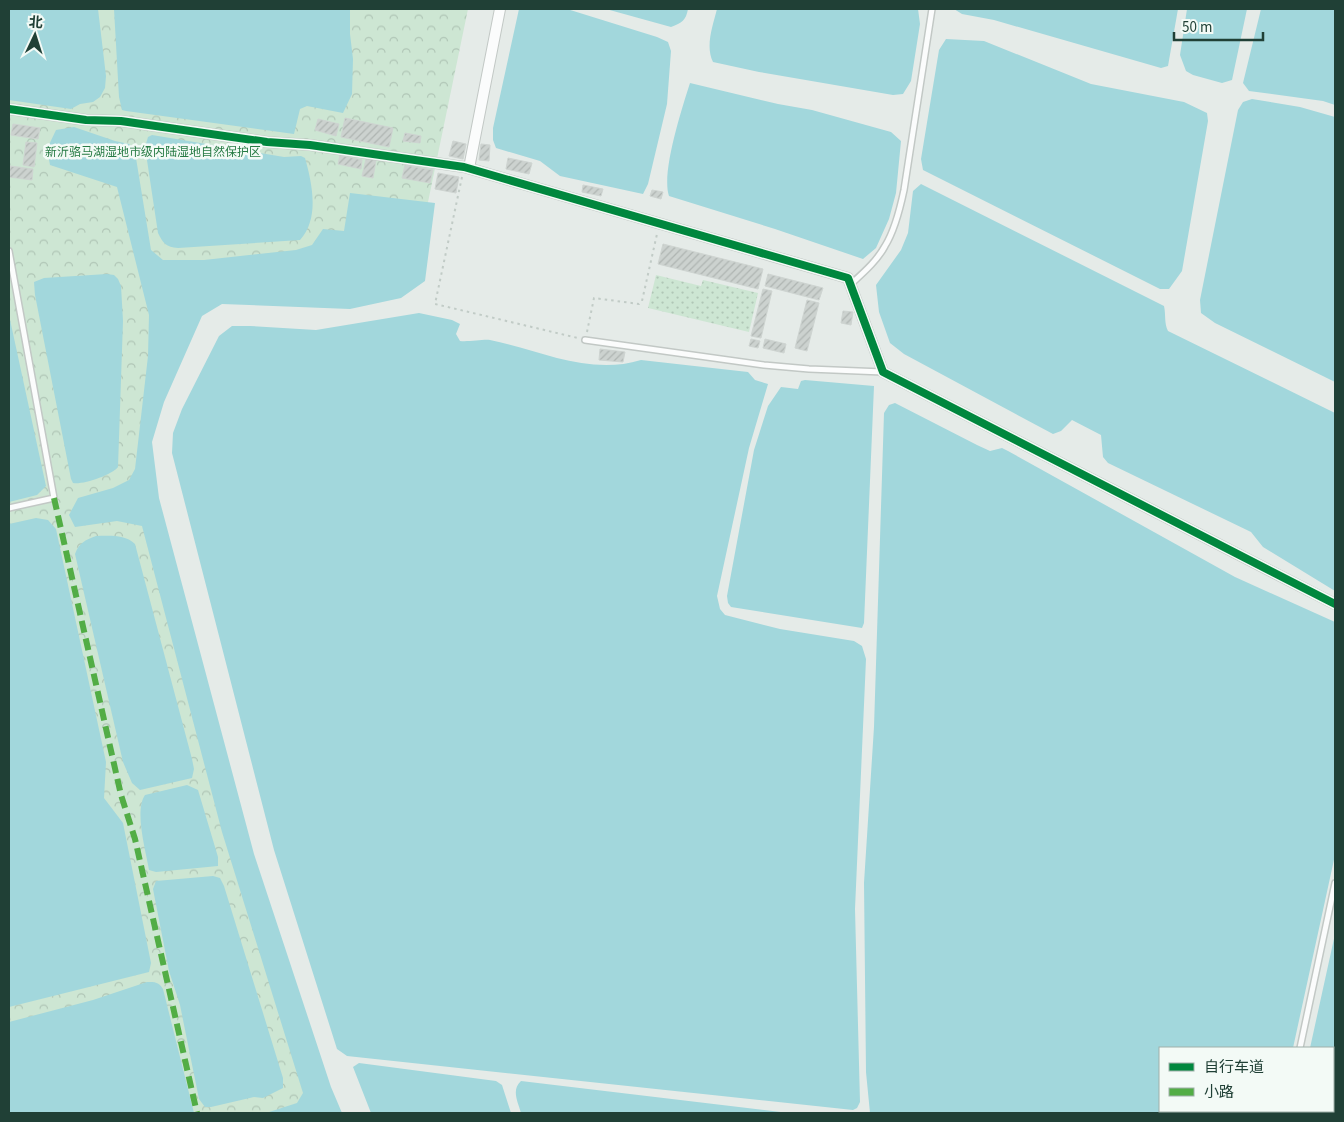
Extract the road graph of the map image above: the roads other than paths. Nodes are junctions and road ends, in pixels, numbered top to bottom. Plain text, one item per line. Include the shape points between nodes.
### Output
1 (500, 9) edge
2 (932, 9) edge
3 (9, 109) edge
4 (466, 168) junction
5 (9, 251) edge
6 (850, 284) junction
7 (585, 340) road end
8 (883, 372) junction
9 (9, 508) edge
10 (1335, 604) edge
11 (1335, 883) edge
12 (1300, 1047) edge

1 - 4 street
2 - 6 lane via 900,211 885,246 866,271
3 - 4 street via 310,145
4 - 6 street via 848,278
5 - 9 lane via 54,498
6 - 8 street
7 - 8 lane via 764,365
8 - 10 street
11 - 12 lane

